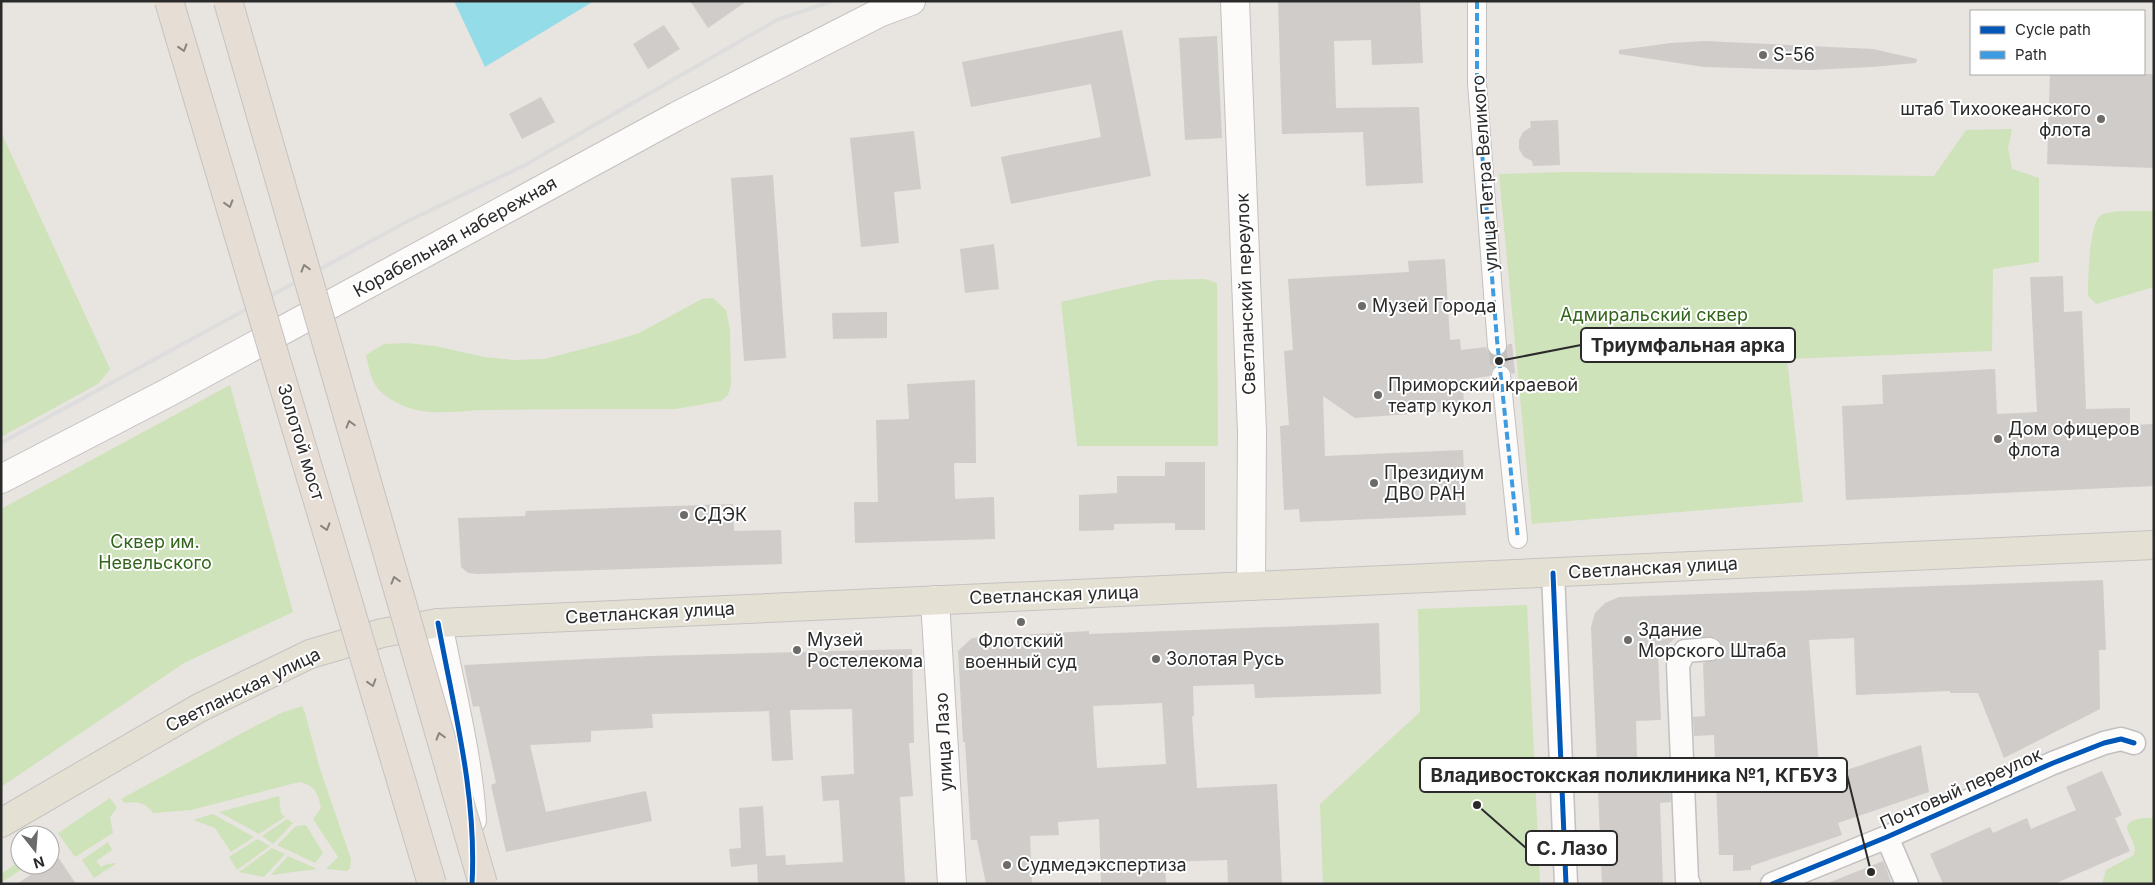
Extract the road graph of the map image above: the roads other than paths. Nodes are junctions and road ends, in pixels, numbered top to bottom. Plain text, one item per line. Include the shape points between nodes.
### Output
1 (169, 1) edge
2 (228, 1) edge
3 (910, 1) edge
4 (1235, 1) edge
5 (1477, 1) edge
6 (1497, 346) tunnel mouth
7 (1500, 375) tunnel mouth
8 (1, 479) edge
9 (1518, 539) dead end
10 (2154, 545) edge
11 (1553, 573) junction
12 (1251, 586) junction
13 (935, 600) junction
14 (438, 623) junction
15 (1710, 649) dead end
16 (2134, 743) dead end
17 (1, 823) edge
18 (1887, 837) junction
19 (432, 884) edge
20 (472, 884) edge
21 (483, 884) edge
22 (952, 884) edge
23 (1566, 884) edge
24 (1689, 884) edge
25 (1772, 884) edge
26 (1907, 884) edge

1 -> 19 highway, Золотой мост, bridge
21 -> 2 highway, bridge
3 - 8 main road, Корабельная набережная via 881,12 677,116 178,388
4 - 12 main road, Светланский переулок via 1252,432
5 - 6 street, улица Петра Великого via 1477,84
7 - 9 street
10 - 11 main road, Светланская улица
11 - 12 main road, Светланская улица
11 - 23 street
12 - 13 main road, Светланская улица
13 - 14 main road, Светланская улица
13 - 22 main road, улица Лазо
14 - 17 main road, Светланская улица via 382,633 310,654 199,708
14 - 20 main road via 467,774 473,849
15 - 24 street via 1685,652 1678,665
16 - 18 street, Почтовый переулок via 2121,739 2104,743
18 - 25 street, Почтовый переулок
18 - 26 street

